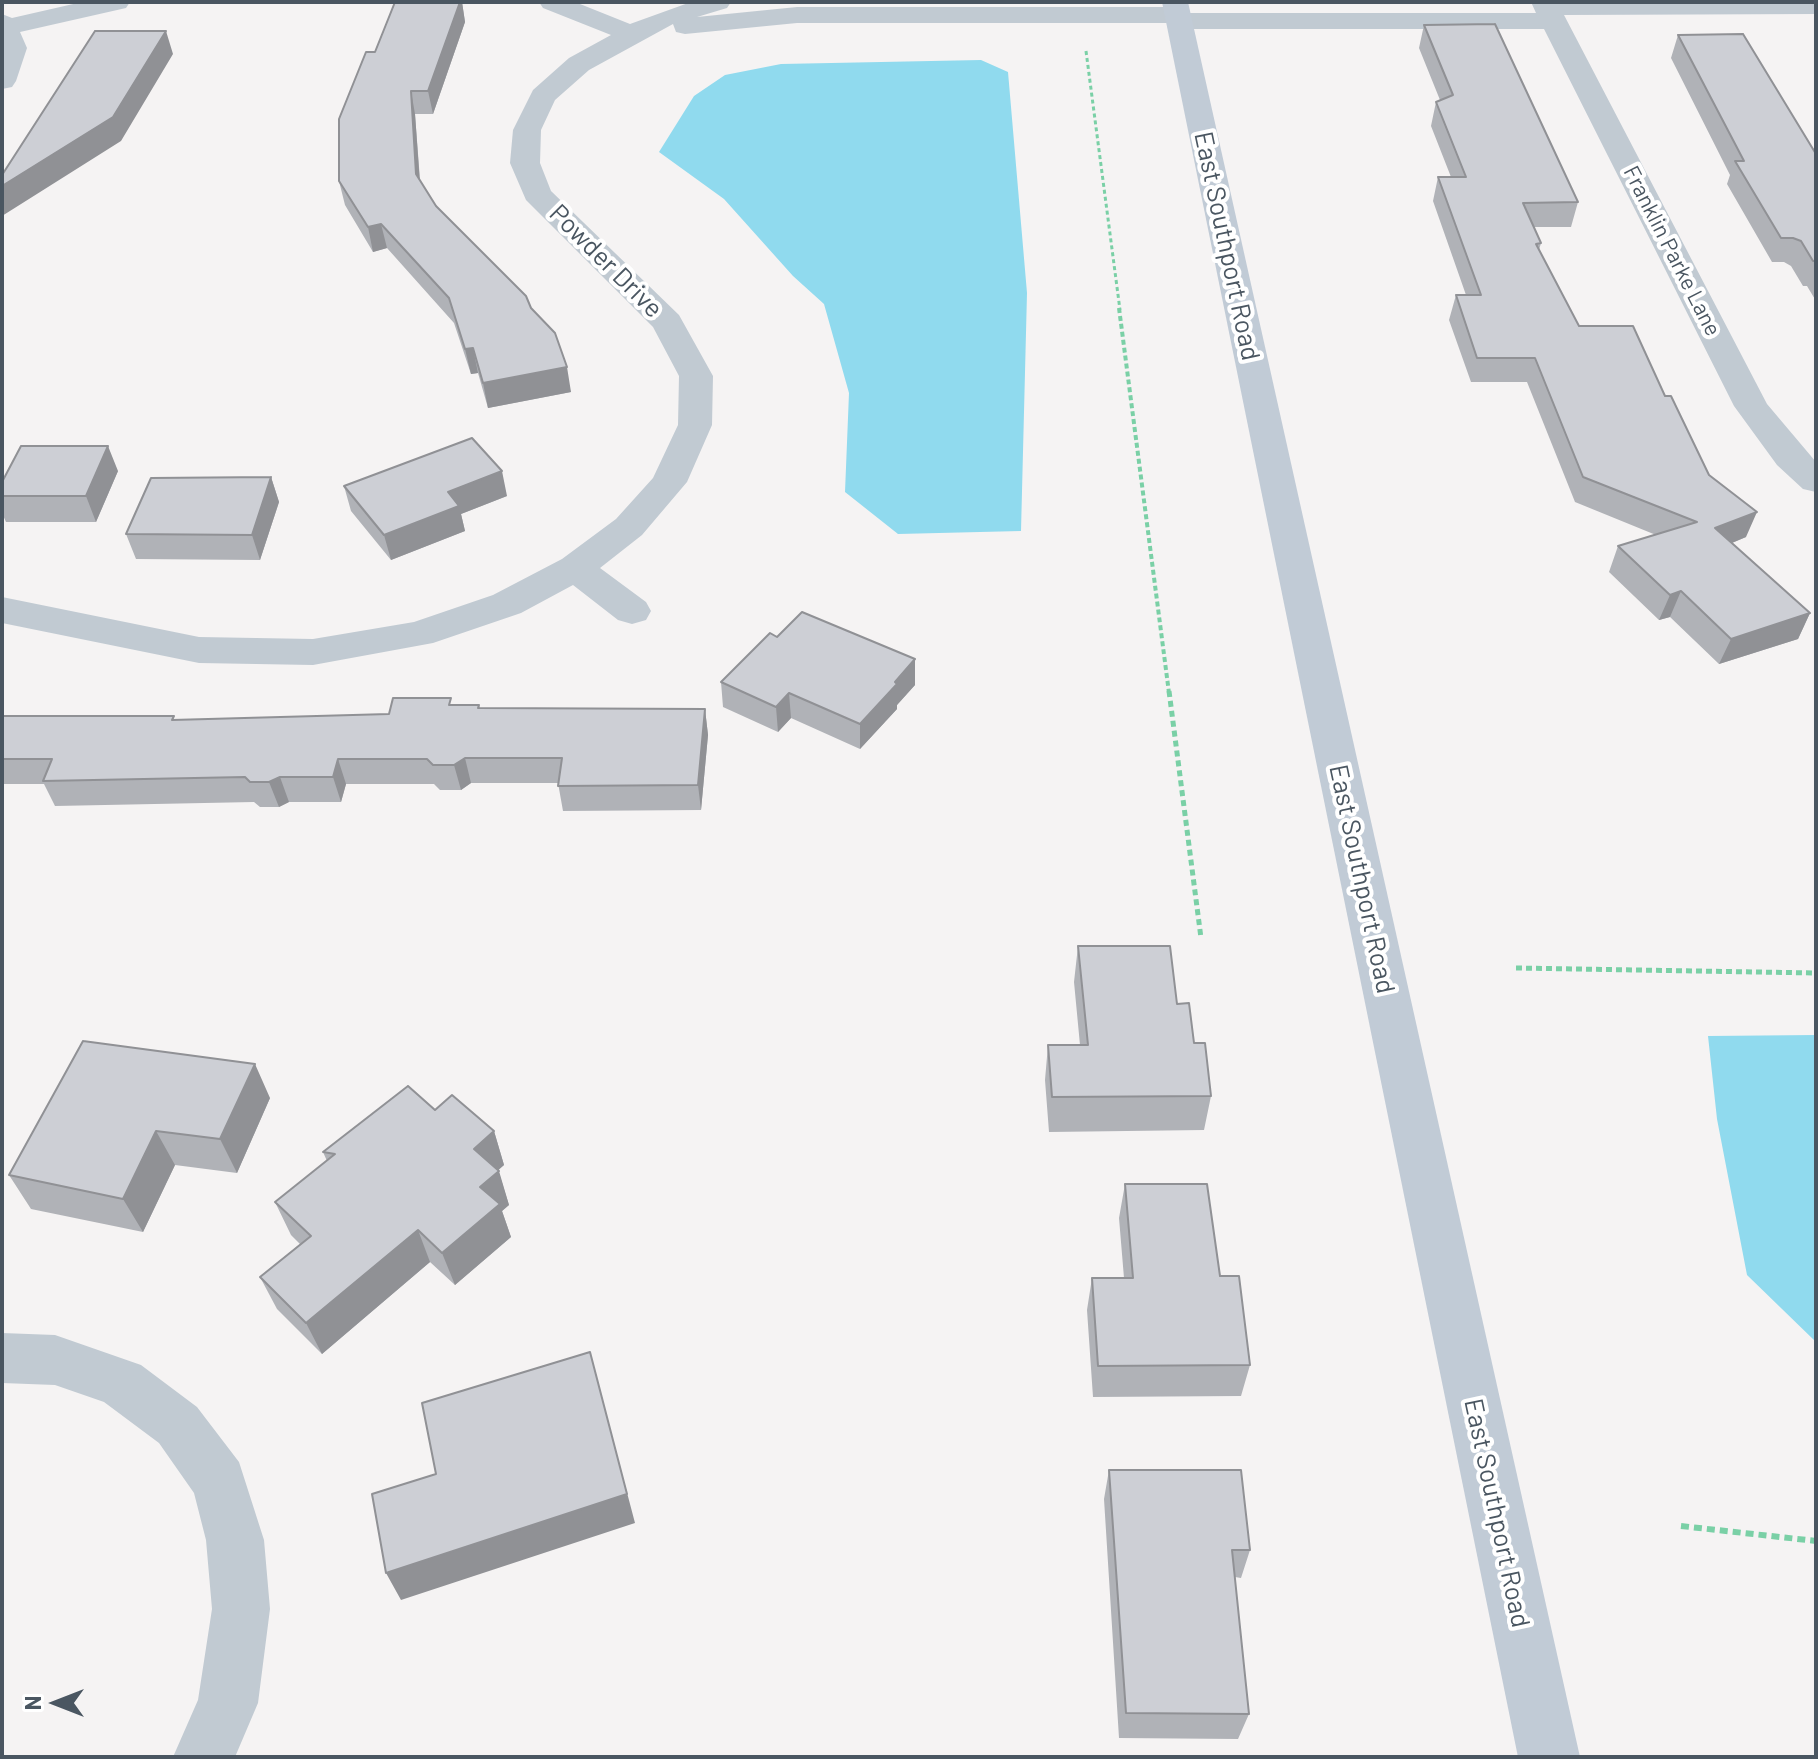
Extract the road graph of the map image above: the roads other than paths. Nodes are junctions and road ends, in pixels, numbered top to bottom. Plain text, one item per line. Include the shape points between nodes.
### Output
1 (117, 2) edge
2 (552, 2) edge
3 (718, 2) edge
4 (1816, 6) edge
5 (1549, 10) edge
6 (1178, 12) edge
7 (4, 24) edge
8 (631, 34) junction
9 (2, 81) edge
10 (1816, 481) edge
11 (575, 568) junction
12 (2, 610) edge
13 (632, 611) dead end
14 (2, 1358) edge
15 (204, 1757) edge
16 (1549, 1757) edge

1 - 7 street
2 - 8 street
3 - 8 street, Powder Drive
4 - 5 street, Powder Drive
5 - 6 street, Powder Drive
5 - 10 street, Franklin Parke Lane via 1751,406
6 - 8 street, Powder Drive via 797,15
6 - 16 main road, East Southport Road
7 - 9 street via 13,48
8 - 11 street, Powder Drive via 579,64 543,96 527,130 525,163 537,194 667,322 696,376 695,425 669,482 629,527
11 - 12 street, Powder Drive via 507,604 419,634 313,652 199,650
11 - 13 street
14 - 15 street via 55,1360 122,1383 178,1425 219,1481 235,1540 241,1609 228,1703

